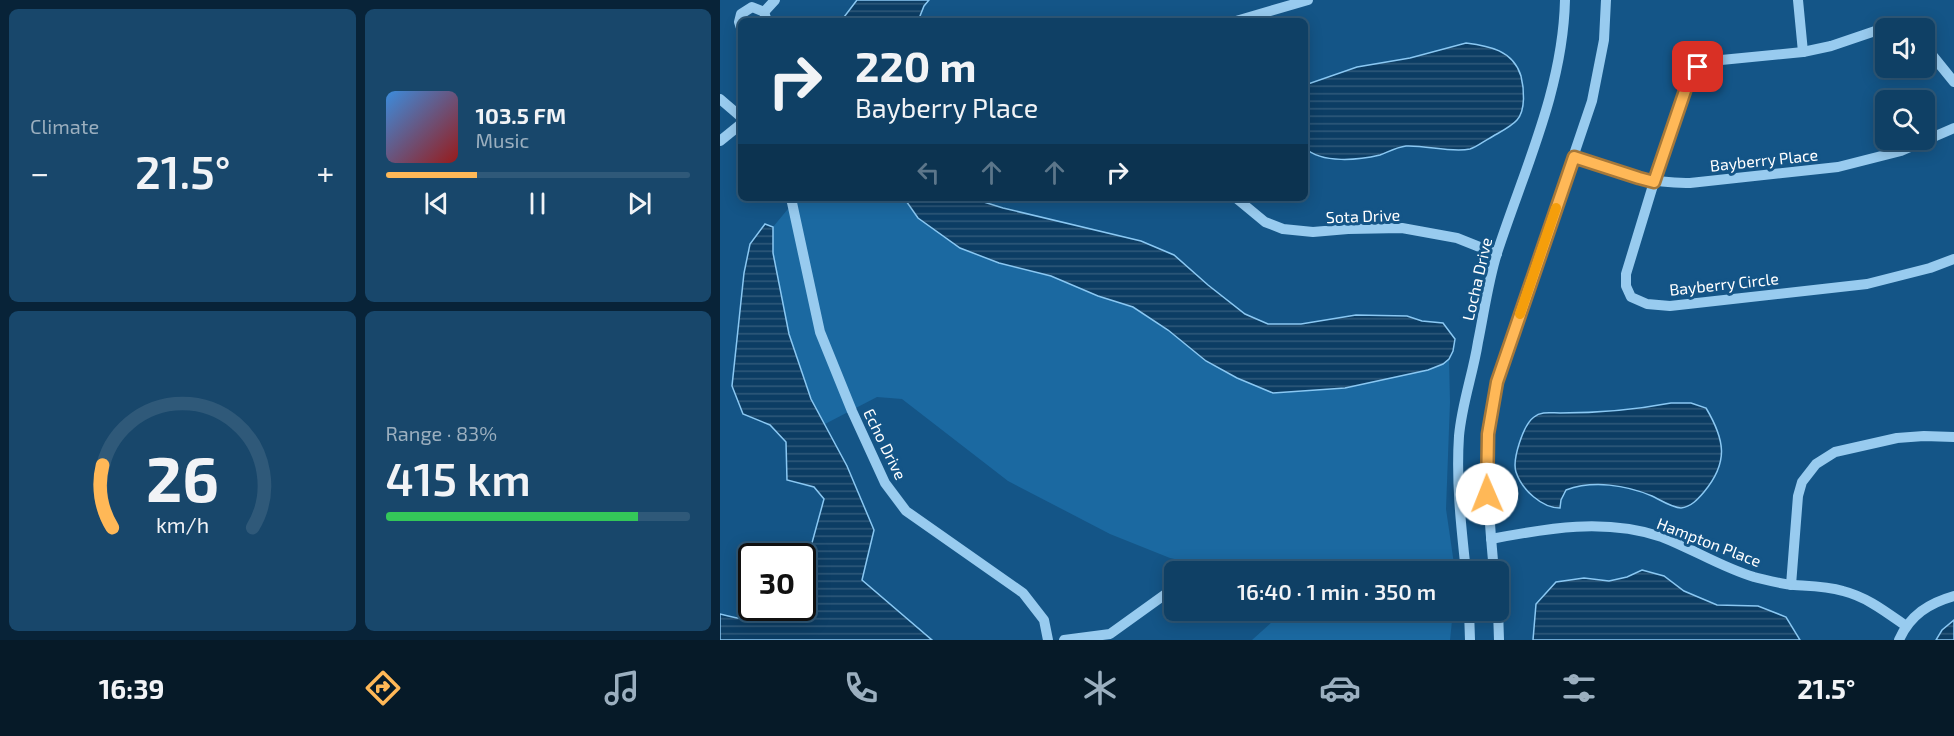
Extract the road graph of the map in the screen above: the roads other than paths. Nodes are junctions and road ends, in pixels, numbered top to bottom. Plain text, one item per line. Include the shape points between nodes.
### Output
1 (775, 0) edge
2 (1308, 0) edge
3 (1565, 0) edge
4 (1606, 0) edge
5 (1798, 0) edge
6 (765, 16) edge
7 (739, 18) edge
8 (1246, 18) edge
9 (1875, 31) edge
10 (1803, 51) junction
11 (1935, 59) edge
12 (1954, 82) edge
13 (720, 99) edge
14 (738, 114) edge
15 (738, 126) edge
16 (1954, 128) edge
17 (720, 141) edge
18 (1574, 157) junction
19 (1654, 182) junction
20 (792, 201) edge
21 (1240, 201) edge
22 (1497, 254) junction
23 (1954, 259) edge
24 (1954, 437) edge
25 (1491, 539) junction
26 (1465, 561) edge
27 (1493, 561) edge
28 (1791, 585) junction
29 (1164, 595) edge
30 (1954, 596) edge
31 (1469, 621) edge
32 (1498, 621) edge
33 (1906, 626) junction
34 (1048, 640) edge
35 (1064, 640) edge
36 (1470, 640) edge
37 (1499, 640) edge
38 (1899, 640) edge

1 - 6 street
2 - 8 street
3 - 22 street, Locha Drive via 1561,49 1551,97
4 - 18 street via 1599,71
5 - 10 street
6 - 7 street via 756,7 744,10
9 - 10 street, Bayberry Circle
10 - 19 street, Bayberry Circle via 1711,61 1698,67 1689,79
11 - 12 street
13 - 14 street
15 - 17 street
16 - 19 street, Bayberry Place via 1901,151 1838,167 1689,183
18 - 19 street, Bayberry Place
18 - 25 street via 1497,382 1486,464
19 - 23 street, Bayberry Circle via 1626,274 1631,297 1647,304 1670,306 1867,284
20 - 34 street, Echo Drive via 820,332 885,483 906,511 1023,593 1044,620
21 - 22 street, Sota Drive via 1265,222 1283,229 1313,232 1402,228 1457,238
22 - 26 street, Locha Drive via 1459,434 1458,497
24 - 28 street via 1897,438 1835,452 1816,464 1802,482 1798,496
25 - 27 street
25 - 28 street, Hampton Place via 1579,525 1633,530 1685,546 1751,576
28 - 33 street, Hampton Place via 1826,587 1858,596
29 - 35 street via 1110,634
30 - 33 street via 1930,604
31 - 36 street
32 - 37 street
33 - 38 street

